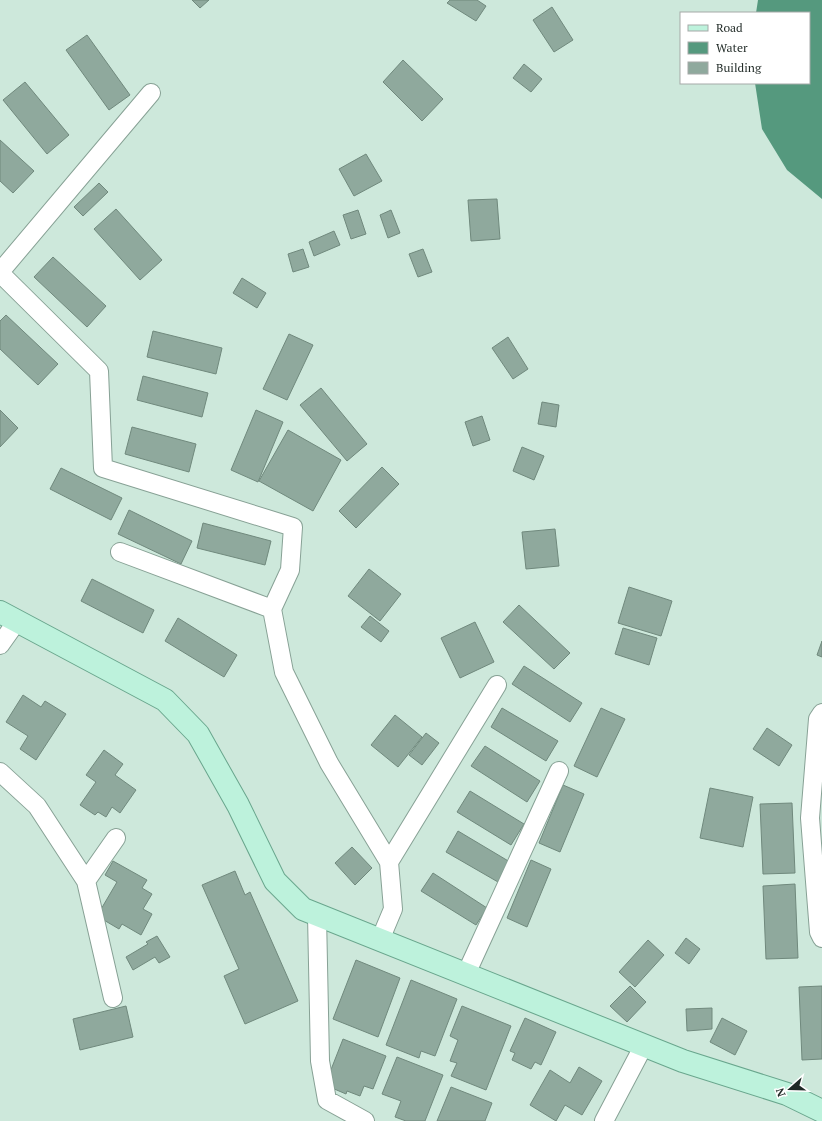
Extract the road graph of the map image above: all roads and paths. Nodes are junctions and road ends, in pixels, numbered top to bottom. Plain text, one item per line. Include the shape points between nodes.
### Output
1 (151, 93) dead end
2 (0, 272) edge
3 (120, 552) dead end
4 (272, 609) junction
5 (8, 617) edge
6 (0, 645) edge
7 (497, 685) dead end
8 (822, 713) edge
9 (559, 771) dead end
10 (0, 772) edge
11 (116, 838) dead end
12 (389, 862) junction
13 (86, 881) junction
14 (317, 915) junction
15 (822, 938) edge
16 (380, 940) junction
17 (466, 974) junction
18 (113, 998) dead end
19 (644, 1045) junction
20 (822, 1111) edge
21 (365, 1121) edge
22 (604, 1121) edge

1 - 2 street
2 - 4 street via 99,371 103,468 293,527 290,570
3 - 4 street
4 - 12 street via 284,672 329,763
5 - 6 street
5 - 14 main road via 165,700 198,734 238,805 275,881 303,909
7 - 12 street
8 - 15 street via 818,720 810,818 819,932
9 - 17 street
10 - 13 street via 38,806
11 - 13 street
12 - 16 street via 393,909
13 - 18 street
14 - 16 main road
14 - 21 street via 320,1061 327,1100
16 - 17 main road
17 - 19 main road
19 - 20 main road via 684,1061 787,1094
19 - 22 street

